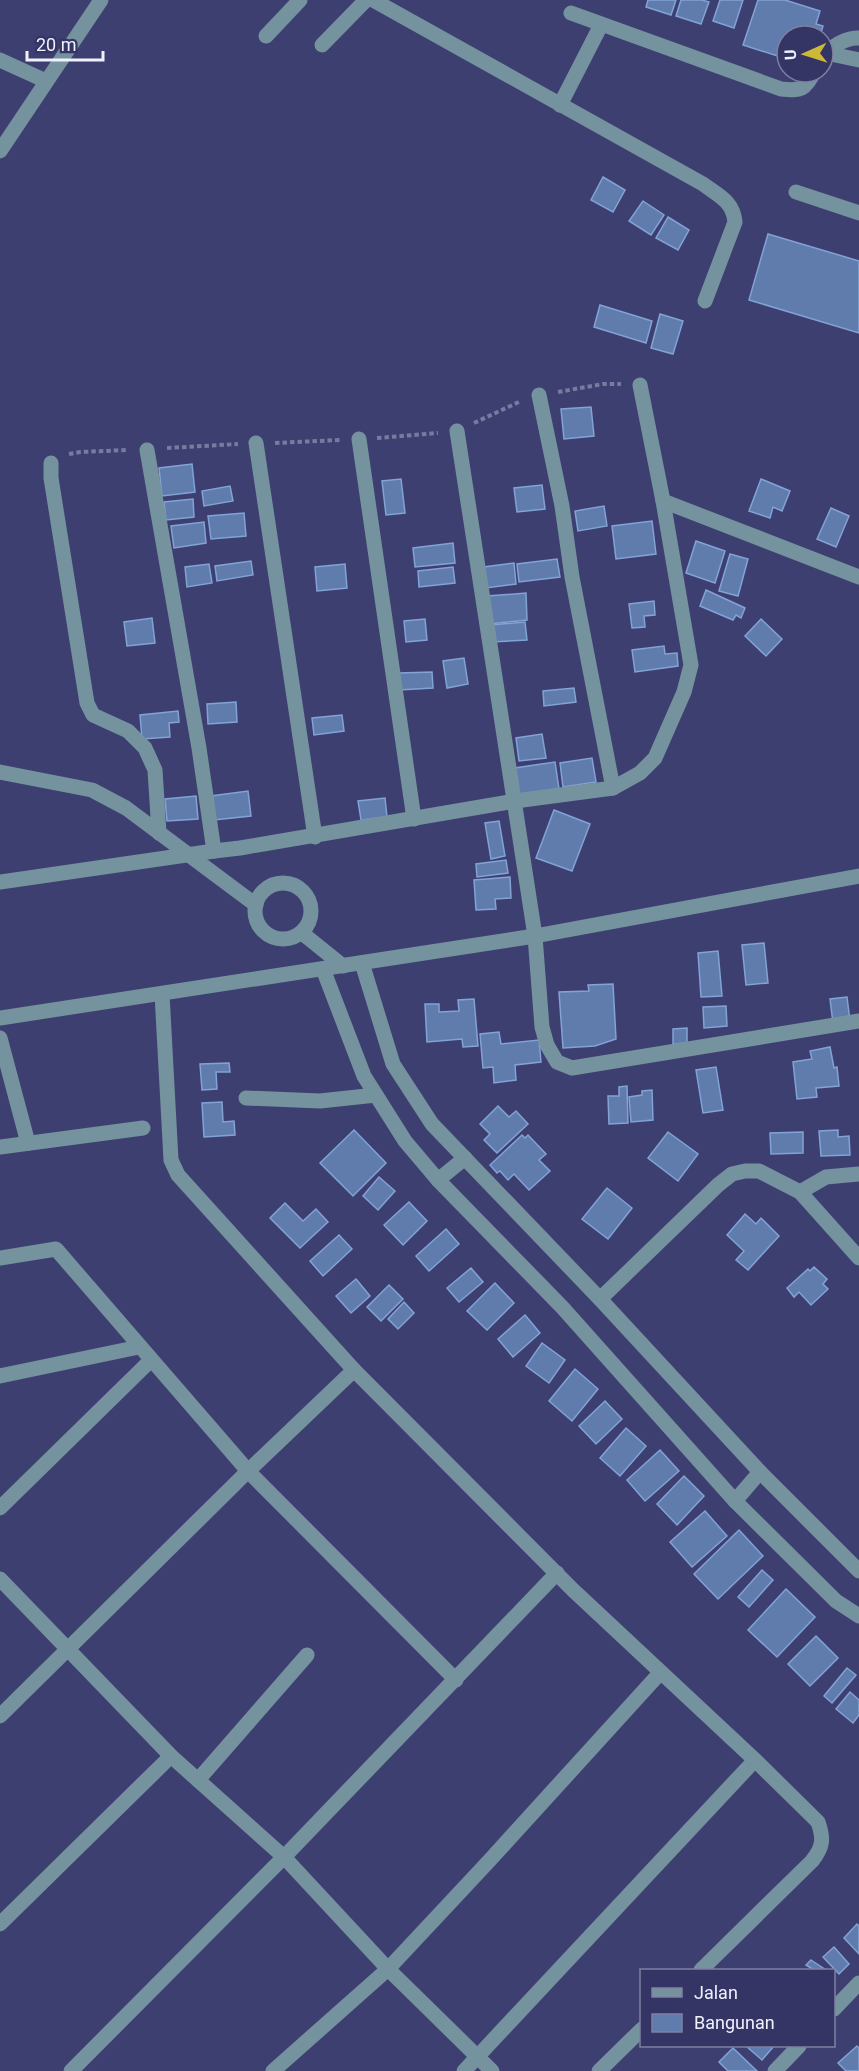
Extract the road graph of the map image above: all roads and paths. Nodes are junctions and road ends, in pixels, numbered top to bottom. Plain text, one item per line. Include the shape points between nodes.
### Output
1 (101, 0) edge
2 (300, 0) edge
3 (366, 0) edge
4 (373, 0) edge
5 (571, 13) dead end
6 (601, 25) junction
7 (266, 36) dead end
8 (859, 38) edge
9 (322, 45) dead end
10 (835, 48) edge
11 (835, 57) edge
12 (0, 60) edge
13 (859, 60) edge
14 (46, 81) junction
15 (807, 84) edge
16 (560, 105) junction
17 (0, 151) edge
18 (796, 192) dead end
19 (859, 213) edge
20 (705, 301) dead end
21 (640, 385) joint
22 (539, 395) junction
23 (457, 431) junction
24 (359, 439) junction
25 (256, 443) junction
26 (147, 450) junction
27 (51, 464) joint
28 (663, 501) junction
29 (859, 577) edge
30 (0, 772) edge
31 (613, 788) junction
32 (515, 801) junction
33 (414, 819) junction
34 (159, 833) junction
35 (315, 837) junction
36 (214, 851) junction
37 (187, 855) junction
38 (859, 876) edge
39 (0, 882) edge
40 (256, 905) junction
41 (302, 933) junction
42 (535, 936) junction
43 (362, 963) junction
44 (343, 966) junction
45 (323, 969) junction
46 (162, 994) junction
47 (0, 1017) edge
48 (859, 1022) edge
49 (0, 1038) edge
50 (376, 1095) junction
51 (246, 1098) dead end
52 (143, 1128) dead end
53 (28, 1143) junction
54 (0, 1147) edge
55 (465, 1158) junction
56 (859, 1174) edge
57 (438, 1180) junction
58 (800, 1192) junction
59 (0, 1258) edge
60 (859, 1258) edge
61 (600, 1299) junction
62 (139, 1347) junction
63 (151, 1360) junction
64 (354, 1370) junction
65 (0, 1376) edge
66 (248, 1471) junction
67 (759, 1472) junction
68 (735, 1501) junction
69 (0, 1508) edge
70 (859, 1571) edge
71 (557, 1573) junction
72 (0, 1579) edge
73 (859, 1616) edge
74 (70, 1649) junction
75 (308, 1655) dead end
76 (660, 1673) junction
77 (456, 1680) junction
78 (0, 1716) edge
79 (171, 1756) junction
80 (755, 1760) junction
81 (198, 1780) junction
82 (284, 1857) junction
83 (0, 1924) edge
84 (388, 1969) junction
85 (703, 1969) edge
86 (859, 1983) edge
87 (835, 2008) edge
88 (640, 2031) edge
89 (798, 2047) edge
90 (478, 2057) junction
91 (71, 2071) edge
92 (273, 2071) edge
93 (464, 2071) edge
94 (492, 2071) edge
95 (599, 2071) edge
96 (775, 2071) edge

1 - 14 street
2 - 7 street
3 - 9 street
4 - 16 street
5 - 6 street
6 - 15 street via 781,89 797,90
6 - 16 street
8 - 10 street via 845,40
11 - 13 street
12 - 14 street
14 - 17 street
16 - 20 street via 703,184 734,210 735,222
18 - 19 street
21 - 22 path via 603,384
21 - 28 street
22 - 23 path
22 - 31 street
23 - 24 path
23 - 32 street
24 - 25 path
24 - 33 street
25 - 26 path
25 - 35 street
26 - 27 path via 80,452 63,455
26 - 36 street
27 - 34 street via 87,703 93,715 128,731 146,748 155,770
28 - 29 street
28 - 31 street via 691,665 684,692 655,758 640,773
30 - 34 street via 92,790 126,808
31 - 32 street
32 - 33 street
32 - 42 street
33 - 35 street
34 - 37 street
35 - 36 street
36 - 37 street
37 - 39 street
37 - 40 street
38 - 42 street
40 - 41 street via 259,926 272,937 292,938
40 - 41 street via 260,896 277,884 298,887 306,894 311,914
41 - 44 street
42 - 43 street
42 - 48 street via 542,1028 556,1062 572,1068
43 - 44 street
43 - 55 street via 393,1064 432,1124
44 - 45 street
45 - 46 street
45 - 50 street via 364,1076
46 - 47 street
46 - 64 street via 171,1160 178,1175
49 - 53 street
50 - 51 street via 320,1101
50 - 57 street via 405,1141
52 - 53 street
53 - 54 street
55 - 57 street
55 - 61 street
56 - 58 street via 826,1177
57 - 68 street via 562,1307
58 - 60 street
58 - 61 street via 759,1171 732,1174
59 - 62 street via 56,1249
61 - 67 street
62 - 63 street
62 - 65 street
63 - 66 street
63 - 69 street
64 - 66 street
64 - 71 street
66 - 74 street
66 - 77 street
67 - 68 street
67 - 70 street
68 - 73 street via 836,1600
71 - 76 street
71 - 77 street
72 - 74 street
74 - 78 street
74 - 79 street
75 - 81 street
76 - 80 street
76 - 84 street
77 - 82 street
79 - 81 street
79 - 83 street
80 - 85 street via 818,1822 823,1844 812,1861
80 - 90 street
81 - 82 street
82 - 84 street
82 - 91 street
84 - 90 street
84 - 92 street
86 - 87 street
88 - 95 street
89 - 96 street
90 - 93 street
90 - 94 street

